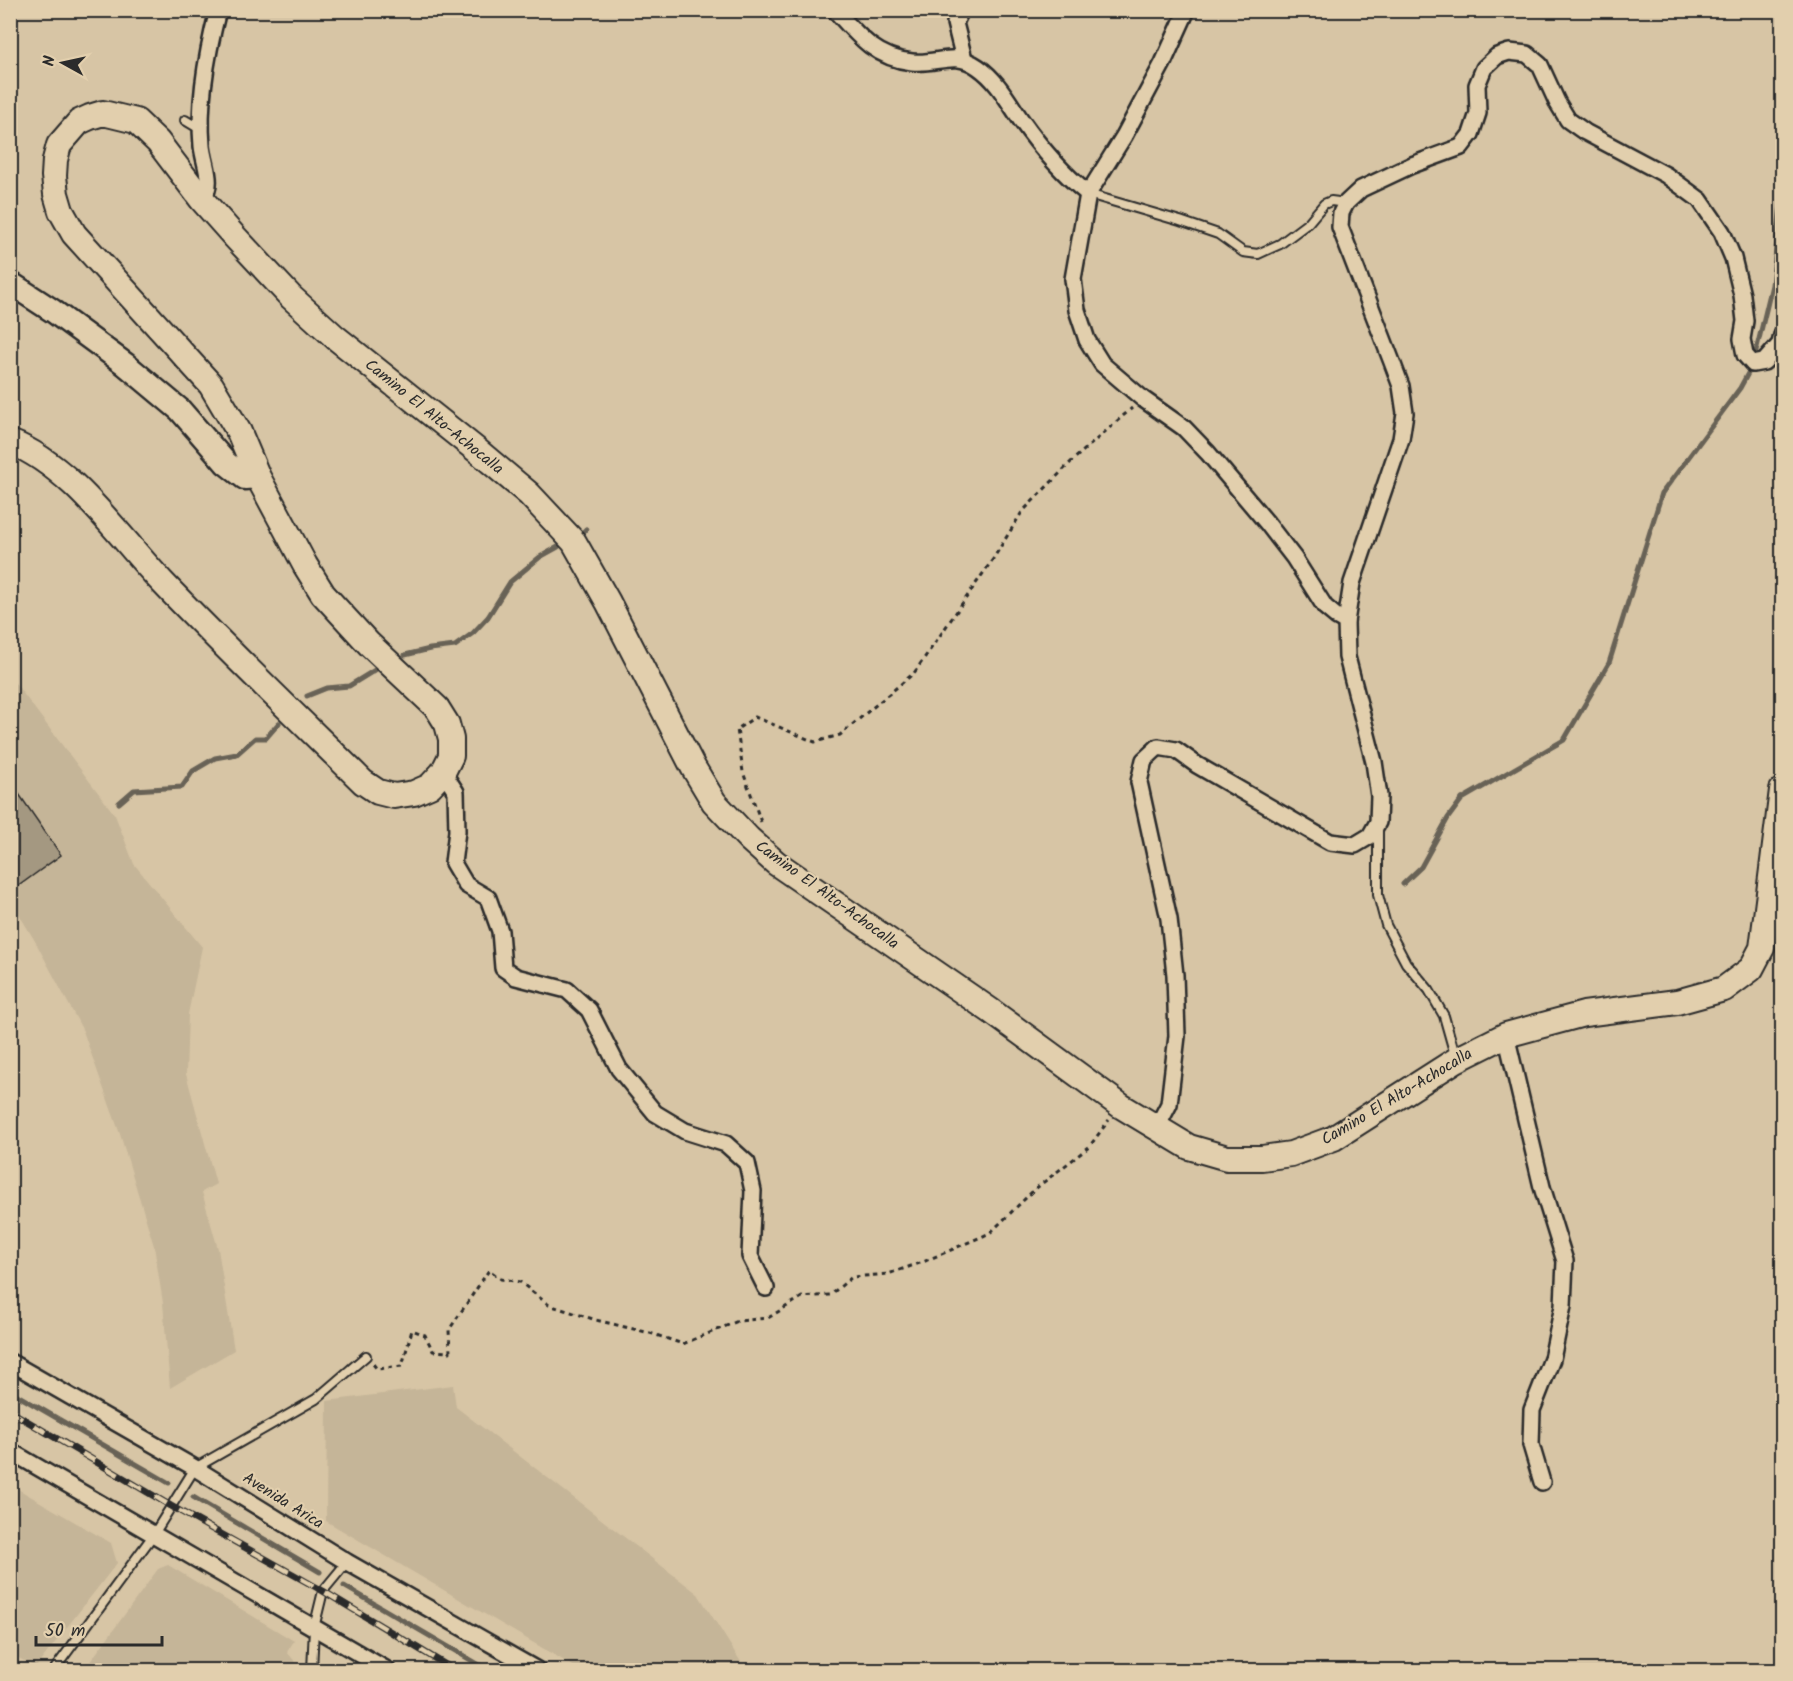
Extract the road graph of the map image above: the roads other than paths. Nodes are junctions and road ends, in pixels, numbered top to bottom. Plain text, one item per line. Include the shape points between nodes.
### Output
1 (218, 10) edge
2 (835, 10) edge
3 (961, 10) edge
4 (1187, 10) edge
5 (964, 59) junction
6 (185, 120) dead end
7 (201, 129) junction
8 (1088, 194) junction
9 (202, 200) junction
10 (1346, 203) junction
11 (10, 283) edge
12 (1782, 335) edge
13 (10, 442) edge
14 (258, 477) junction
15 (1346, 622) junction
16 (443, 772) junction
17 (1782, 790) edge
18 (1378, 822) junction
19 (1506, 1035) junction
20 (1456, 1060) junction
21 (1157, 1127) junction
22 (766, 1288) dead end
23 (366, 1356) road end
24 (10, 1362) edge
25 (10, 1451) edge
26 (195, 1468) junction
27 (1542, 1482) dead end
28 (154, 1534) junction
29 (346, 1562) junction
30 (314, 1628) junction
31 (54, 1671) edge
32 (312, 1671) edge
33 (387, 1671) edge
34 (537, 1671) edge

1 - 7 street via 207,62
2 - 5 street via 872,48 892,57 913,62
3 - 5 street via 956,23
4 - 8 street via 1158,73
5 - 8 street via 990,76 1053,160
6 - 7 lane
7 - 9 street via 209,184
8 - 10 lane via 1180,220 1218,234 1243,252 1258,254 1280,244 1308,223 1324,204
8 - 15 street via 1073,279 1077,310 1087,340 1102,364 1184,428 1208,453 1268,523 1325,607
9 - 14 main road, Camino El Alto-Achocalla via 158,142 136,121 104,113 90,117 79,122 58,145 56,194 74,234 211,385 239,432
9 - 21 main road, Camino El Alto-Achocalla via 291,297 528,494 574,542 693,767 714,802 749,839 776,863 1121,1106
10 - 12 street via 1361,189 1461,147 1471,134 1478,113 1477,85 1484,68 1497,56 1509,52 1527,54 1540,65 1568,120 1666,175 1700,200 1722,232 1733,258 1745,321 1743,347 1753,364 1764,362 1780,344
10 - 15 street via 1340,227 1401,386 1405,413 1401,439 1352,584
11 - 14 main road via 116,357 180,410 226,463 245,478
13 - 16 main road via 56,468 164,584 363,782 394,796 430,786
14 - 16 main road, Camino El Alto-Achocalla via 323,594 437,708 451,739 451,756
15 - 18 street via 1347,657 1374,762
16 - 22 street via 456,792 453,863 466,885 488,898 500,931 502,968 516,977 567,990 589,1010 619,1069 655,1113 684,1131 726,1144 747,1163 753,1191 750,1256
17 - 19 main road, Camino El Alto-Achocalla via 1762,948 1751,969 1724,989 1677,1002 1584,1014
18 - 20 lane via 1378,895 1386,925 1406,963 1444,1016
18 - 21 street via 1370,837 1355,846 1330,842 1176,750 1158,747 1144,760 1140,782 1169,919 1175,975 1176,1047 1168,1104
19 - 20 main road, Camino El Alto-Achocalla
19 - 27 street via 1542,1187 1565,1261 1563,1306 1552,1359 1532,1410 1531,1445
20 - 21 main road, Camino El Alto-Achocalla via 1334,1138 1291,1154 1227,1158 1189,1147
23 - 26 lane via 316,1399
24 - 26 street, Avenida Arica
25 - 28 street
26 - 28 lane
26 - 29 street, Avenida Arica
28 - 30 street
28 - 31 lane
29 - 30 lane via 323,1591
29 - 34 street, Avenida Arica
30 - 32 lane
30 - 33 street

